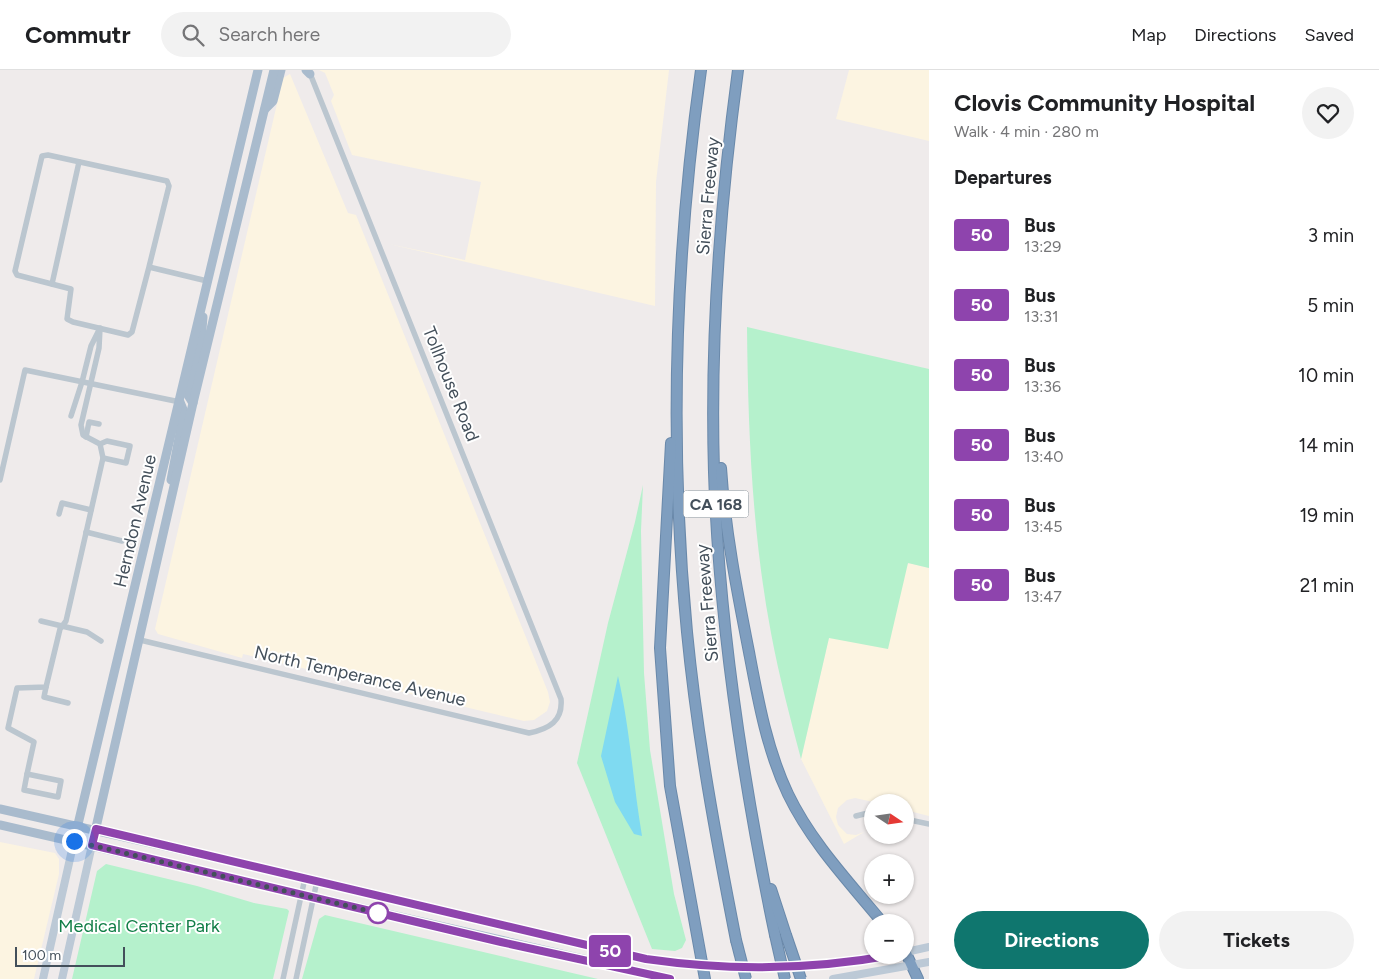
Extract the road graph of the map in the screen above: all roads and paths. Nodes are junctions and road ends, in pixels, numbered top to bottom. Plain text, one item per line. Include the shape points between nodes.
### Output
1 (258, 70) edge
2 (268, 70) edge
3 (274, 70) edge
4 (280, 70) edge
5 (701, 70) edge
6 (738, 70) edge
7 (308, 71) edge
8 (264, 110) junction
9 (79, 162) junction
10 (150, 268) junction
11 (207, 281) junction
12 (52, 284) junction
13 (100, 328) junction
14 (714, 342) junction
15 (82, 382) junction
16 (91, 384) junction
17 (180, 402) junction
18 (194, 403) junction
19 (676, 404) junction
20 (71, 416) dead end
21 (98, 424) dead end
22 (85, 436) junction
23 (100, 444) junction
24 (103, 458) junction
25 (0, 480) edge
26 (91, 510) junction
27 (168, 512) junction
28 (59, 514) dead end
29 (86, 532) junction
30 (122, 541) dead end
31 (41, 621) dead end
32 (63, 626) junction
33 (140, 640) junction
34 (101, 641) dead end
35 (46, 687) junction
36 (68, 703) dead end
37 (562, 709) joint
38 (27, 774) junction
39 (0, 809) edge
40 (864, 814) edge
41 (856, 816) dead end
42 (914, 821) edge
43 (929, 824) edge
44 (0, 825) edge
45 (78, 825) junction
46 (96, 829) junction
47 (74, 841) junction
48 (92, 845) junction
49 (756, 846) junction
50 (305, 878) junction
51 (317, 881) junction
52 (301, 895) junction
53 (313, 898) junction
54 (876, 914) edge
55 (929, 947) edge
56 (914, 950) edge
57 (864, 959) edge
58 (929, 962) edge
59 (912, 965) junction
60 (702, 966) junction
61 (43, 979) edge
62 (62, 979) edge
63 (282, 979) edge
64 (296, 979) edge
65 (670, 979) edge
66 (705, 979) edge
67 (746, 979) edge
68 (785, 979) edge
69 (801, 979) edge
70 (834, 979) edge
71 (918, 979) edge

1 - 11 main road, Herndon Avenue
2 - 8 main road via 262,98
3 - 8 main road, Herndon Avenue
4 - 8 main road via 273,101
5 - 19 highway, Sierra Freeway / CA 168 via 684,220
6 - 14 highway, Sierra Freeway / CA 168 via 722,207
7 - 37 street, Tollhouse Road via 558,689
8 - 18 main road, Herndon Avenue
9 - 10 street via 169,182
9 - 12 street
9 - 12 street via 42,156 15,271 17,275
10 - 11 street
10 - 13 street via 132,332 128,335
11 - 17 main road, Herndon Avenue
11 - 18 main road via 201,340 188,395
12 - 13 street via 71,290 67,319
13 - 15 street via 91,346
13 - 16 street
14 - 49 highway, Sierra Freeway / CA 168 via 714,471 722,600 732,694
14 - 54 highway via 731,562 766,733 788,794 809,831
15 - 16 street
15 - 20 street
15 - 25 street via 25,370
16 - 17 street
16 - 22 street via 82,425
17 - 27 main road via 184,412 172,469
17 - 45 main road, Herndon Avenue
18 - 27 main road, Herndon Avenue
19 - 60 highway via 670,444 660,648 670,786
19 - 67 highway, Sierra Freeway / CA 168, bridge via 681,556 688,641 704,770
21 - 22 street via 89,422
22 - 23 street
23 - 24 street
23 - 24 street via 108,441 130,446 126,463
24 - 26 street
26 - 28 street via 62,503
26 - 29 street
27 - 33 main road, Herndon Avenue
29 - 30 street
29 - 32 street
31 - 32 street
32 - 34 street via 87,632
32 - 35 street
33 - 37 street, North Temperance Avenue via 529,733 544,730 557,721
33 - 46 main road, Herndon Avenue
35 - 36 street via 44,697
35 - 38 street via 18,688 8,728 34,742
38 - 38 street via 24,790 58,797 61,781
39 - 45 main road
40 - 41 street
42 - 43 street
44 - 47 main road
45 - 46 main road
45 - 47 main road, Herndon Avenue
46 - 48 main road, Herndon Avenue
46 - 50 main road
47 - 48 main road
47 - 61 main road, Herndon Avenue
48 - 52 main road
48 - 62 main road, Herndon Avenue
49 - 68 highway, Sierra Freeway / CA 168, bridge
49 - 69 highway, bridge
50 - 51 main road
50 - 52 street
51 - 53 street
51 - 60 main road via 622,954
52 - 53 main road
52 - 63 street
53 - 64 street
53 - 65 main road
55 - 56 main road
57 - 60 main road via 792,968
58 - 59 main road
59 - 70 main road
59 - 71 highway
60 - 66 highway

